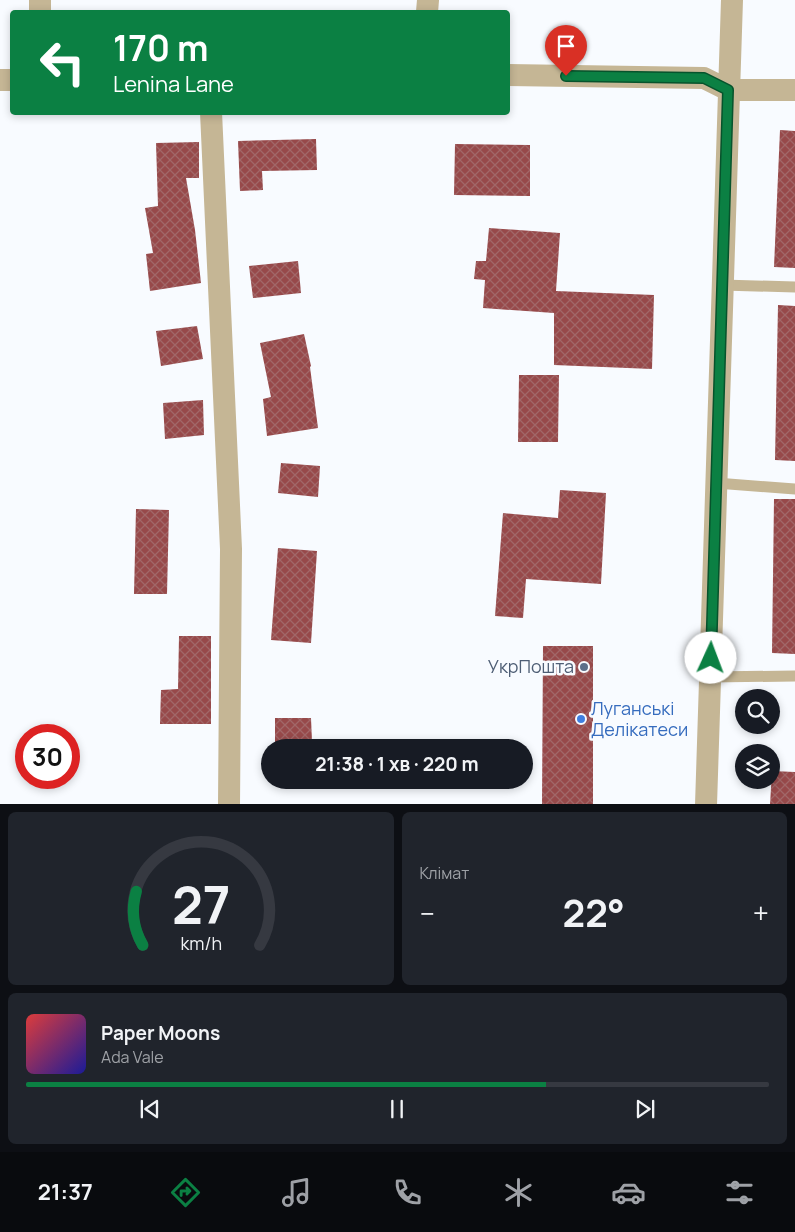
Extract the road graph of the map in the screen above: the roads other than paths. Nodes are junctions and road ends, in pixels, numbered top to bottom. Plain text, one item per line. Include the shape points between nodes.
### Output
1 (732, 0) edge
2 (510, 75) edge
3 (728, 90) junction
4 (795, 90) edge
5 (211, 115) edge
6 (722, 285) junction
7 (795, 286) edge
8 (716, 483) junction
9 (795, 489) edge
10 (795, 676) edge
11 (710, 677) junction
12 (229, 804) edge
13 (706, 804) edge

1 - 3 street
2 - 3 street via 704,78
3 - 4 street
3 - 6 street
5 - 12 street via 231,549
6 - 7 lane
6 - 8 street
8 - 9 lane
8 - 11 street
10 - 11 lane
11 - 13 street

